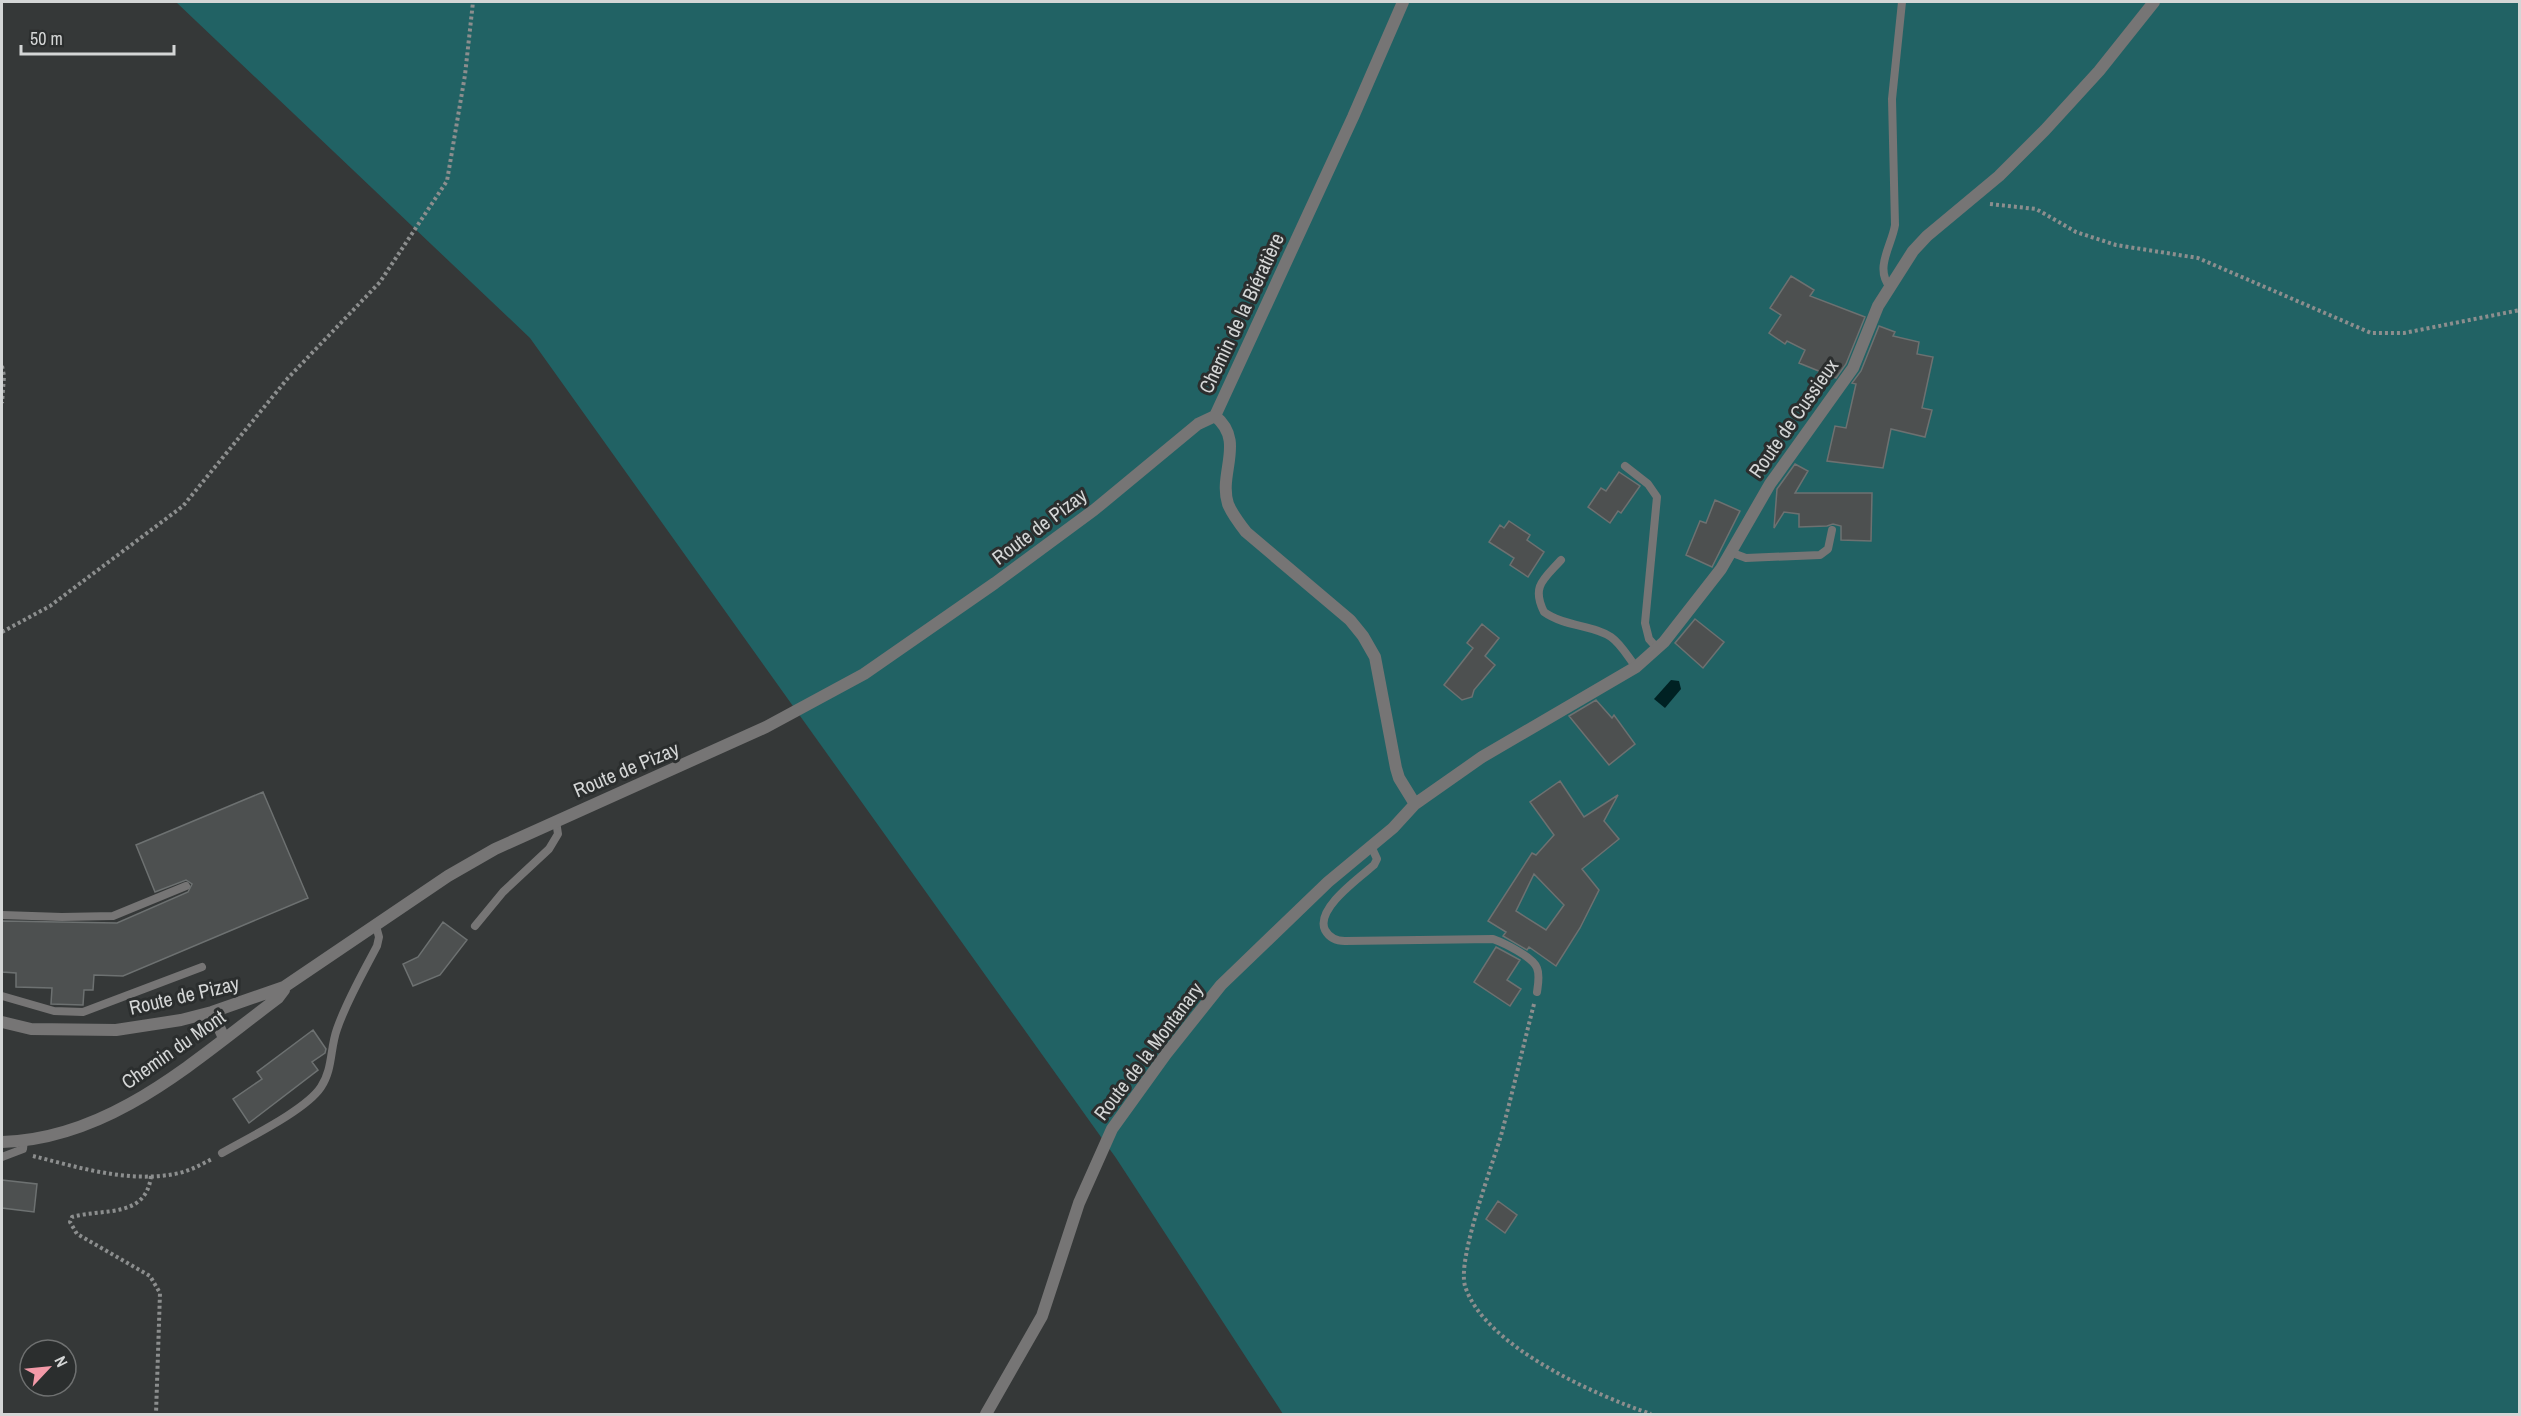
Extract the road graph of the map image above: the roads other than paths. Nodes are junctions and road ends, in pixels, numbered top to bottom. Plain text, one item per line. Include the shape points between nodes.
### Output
1 (1403, 2) edge
2 (1902, 2) edge
3 (2154, 2) edge
4 (1890, 287) junction
5 (1215, 416) junction
6 (1625, 466) dead end
7 (1832, 530) dead end
8 (1730, 552) junction
9 (1561, 560) dead end
10 (1657, 648) junction
11 (1636, 667) junction
12 (1415, 804) junction
13 (556, 821) junction
14 (1371, 846) junction
15 (186, 886) dead end
16 (2, 915) edge
17 (376, 926) junction
18 (475, 926) dead end
19 (202, 967) dead end
20 (284, 987) junction
21 (1537, 992) road end
22 (2, 996) edge
23 (212, 1012) junction
24 (2, 1022) edge
25 (224, 1038) junction
26 (2, 1142) edge
27 (23, 1144) junction
28 (222, 1153) road end
29 (2, 1157) edge
30 (986, 1414) edge

1 - 5 street, Chemin de la Biératière
2 - 4 lane via 1892,99 1895,225 1883,274
3 - 4 street, Route de Cussieux via 2045,130 1920,244
4 - 8 street, Route de Cussieux via 1852,368 1770,484
5 - 12 street, Chemin de la Biératière via 1229,434 1227,486 1234,517 1246,532 1350,620 1375,657 1396,768
5 - 13 street, Route de Pizay via 1198,424 1094,510 995,583 864,674 756,732
6 - 10 lane via 1648,484 1657,497 1645,623 1649,639
7 - 8 lane via 1828,549 1820,555 1746,558
8 - 10 street, Route de Cussieux via 1700,598
9 - 11 lane via 1539,585 1544,612 1613,638
10 - 11 street, Route de Cussieux
11 - 12 street, Route de Cussieux via 1491,752
12 - 14 street, Route de la Montanary
13 - 17 street, Route de Pizay via 448,876
13 - 18 lane via 558,834 549,849 503,892
14 - 21 lane via 1377,859 1374,865 1329,908 1323,919 1328,935 1336,941 1493,939 1533,962 1537,968
14 - 30 street, Route de la Montanary via 1221,985 1112,1129 1079,1203 1042,1316
15 - 16 lane via 113,916
17 - 20 street, Route de Pizay
17 - 28 lane via 377,946 341,1019 321,1088 304,1104
19 - 22 lane via 83,1012 54,1011
20 - 23 street, Route de Pizay
20 - 25 street, Chemin du Mont via 278,998
23 - 24 street, Route de Pizay via 116,1030 31,1029
23 - 25 street
25 - 27 street, Chemin du Mont via 144,1097 94,1122
26 - 27 street, Chemin du Mont
27 - 29 lane

